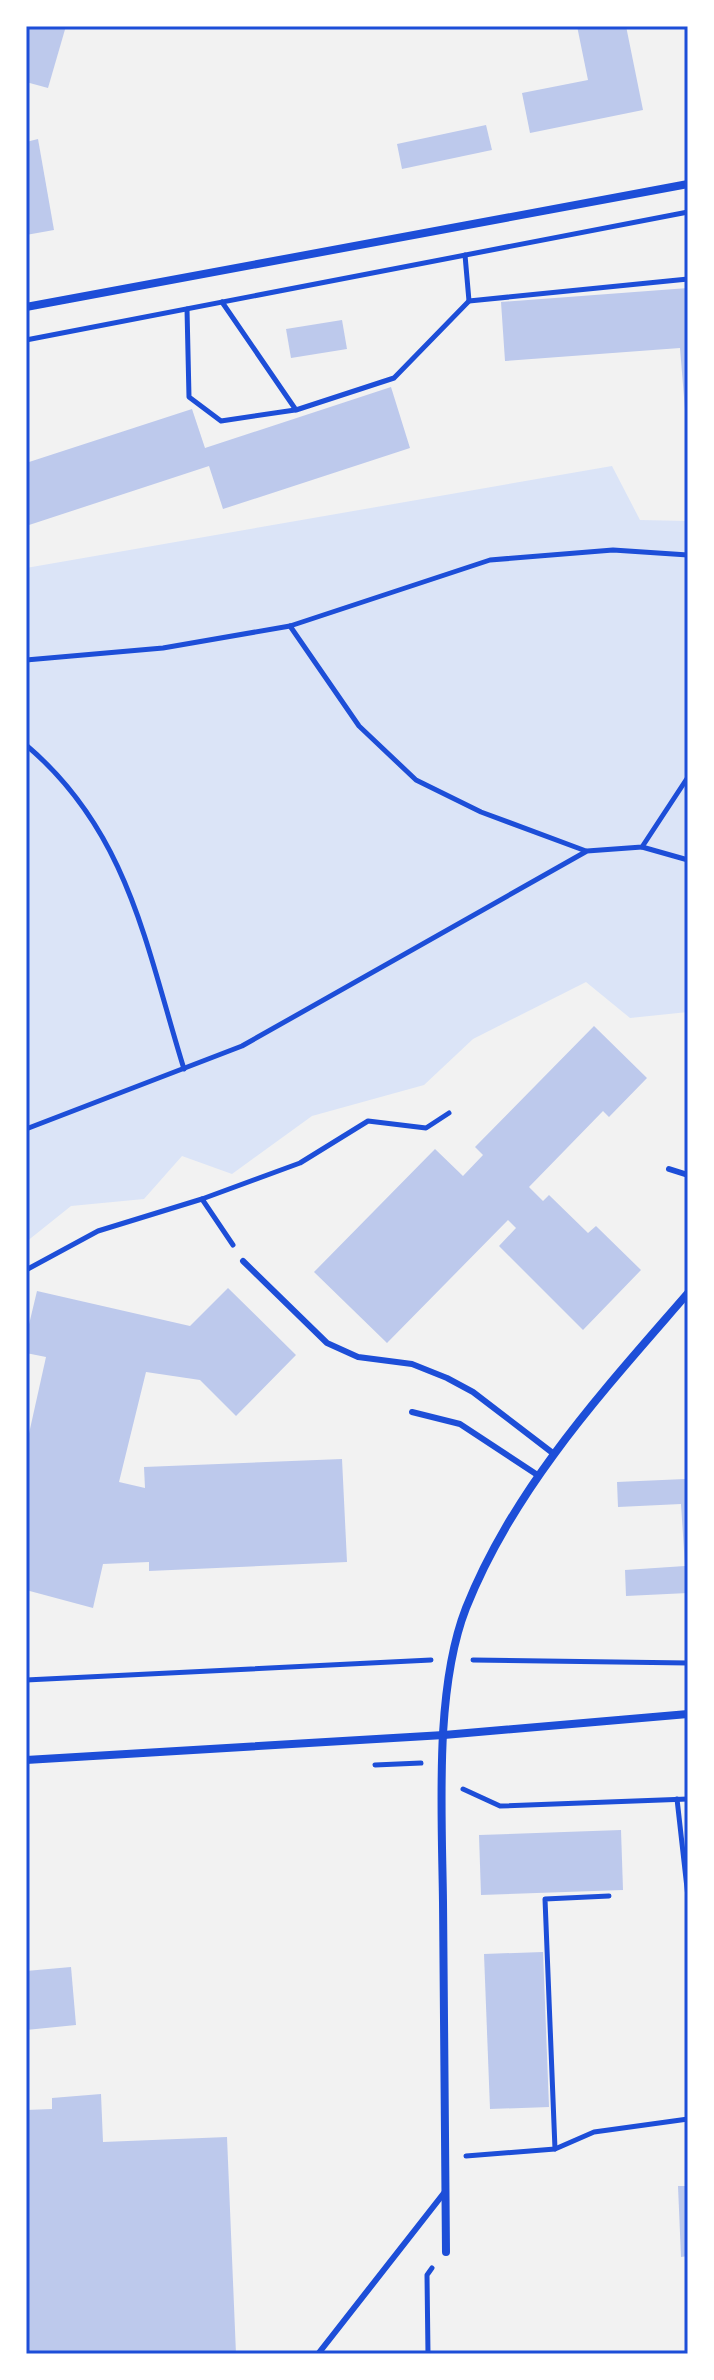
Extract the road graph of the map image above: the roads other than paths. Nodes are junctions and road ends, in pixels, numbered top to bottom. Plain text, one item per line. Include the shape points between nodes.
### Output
1 (688, 184) edge
2 (26, 307) edge
3 (669, 1169) dead end
4 (688, 1175) edge
5 (243, 1261) road end
6 (688, 1293) edge
7 (412, 1412) dead end
8 (554, 1454) junction
9 (539, 1476) junction
10 (688, 1714) edge
11 (444, 1735) junction
12 (26, 1760) edge
13 (445, 2192) junction
14 (446, 2252) road end
15 (318, 2354) edge

1 - 2 street
3 - 4 lane
5 - 8 lane via 327,1343 358,1357 412,1364 447,1378
6 - 8 street
7 - 9 lane via 460,1424
8 - 9 street
9 - 11 street via 494,1546 465,1610 451,1659
10 - 11 street
11 - 12 street
11 - 13 street
13 - 14 street
13 - 15 lane

